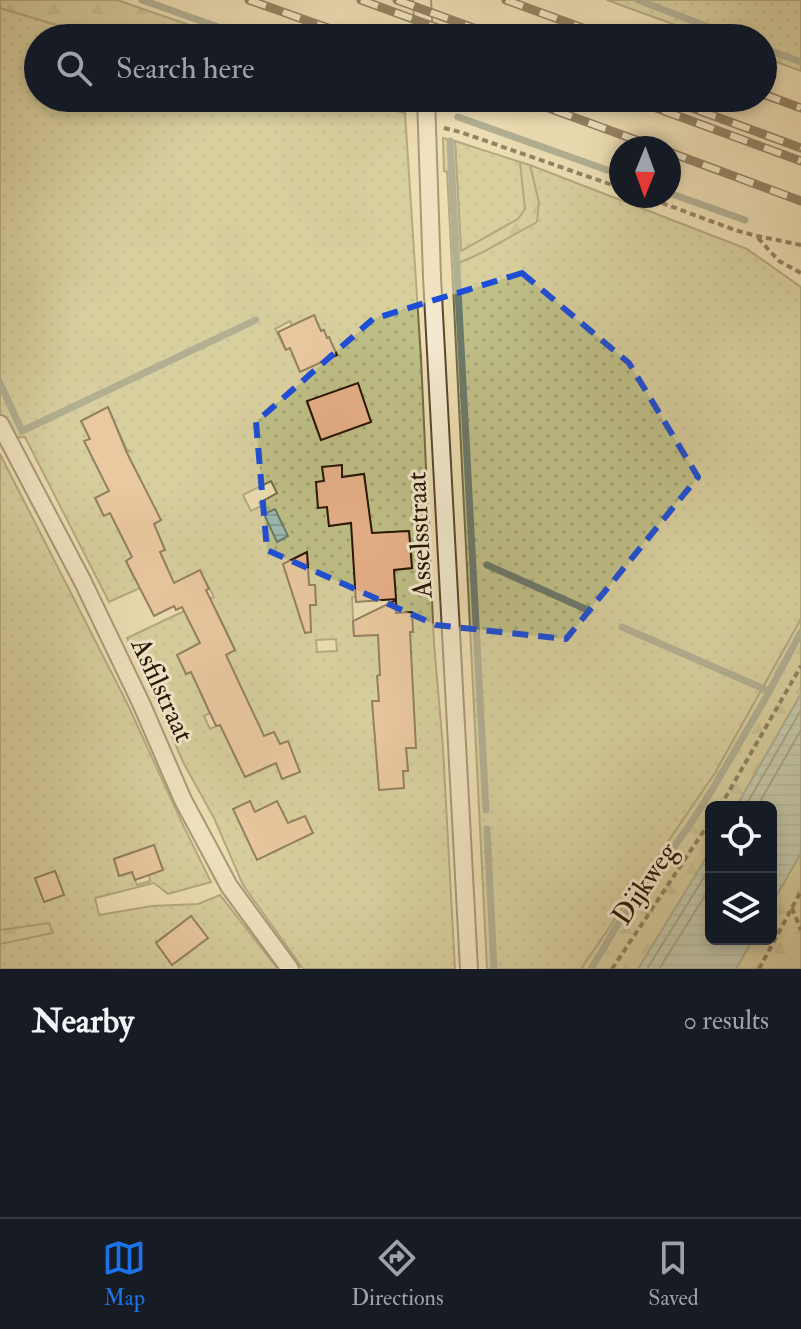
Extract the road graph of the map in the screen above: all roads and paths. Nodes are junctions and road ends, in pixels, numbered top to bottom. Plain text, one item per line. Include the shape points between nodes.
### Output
1 (422, 0) edge
2 (423, 24) edge
3 (426, 112) edge
4 (443, 128) dead end
5 (609, 184) edge
6 (677, 208) edge
7 (757, 236) junction
8 (801, 245) edge
9 (801, 273) edge
10 (0, 424) edge
11 (801, 666) edge
12 (723, 801) edge
13 (705, 829) edge
14 (801, 891) edge
15 (792, 908) junction
16 (801, 930) edge
17 (290, 969) edge
18 (469, 969) edge
19 (612, 969) edge
20 (762, 969) edge

1 - 2 street
3 - 18 street, Asselsstraat
4 - 5 path
6 - 7 path
7 - 8 path
7 - 9 path via 779,261
10 - 17 street, Asfilstraat via 83,582 183,800 229,886
11 - 12 path
13 - 19 path, Dijkweg
14 - 15 path
15 - 16 path
15 - 20 path

